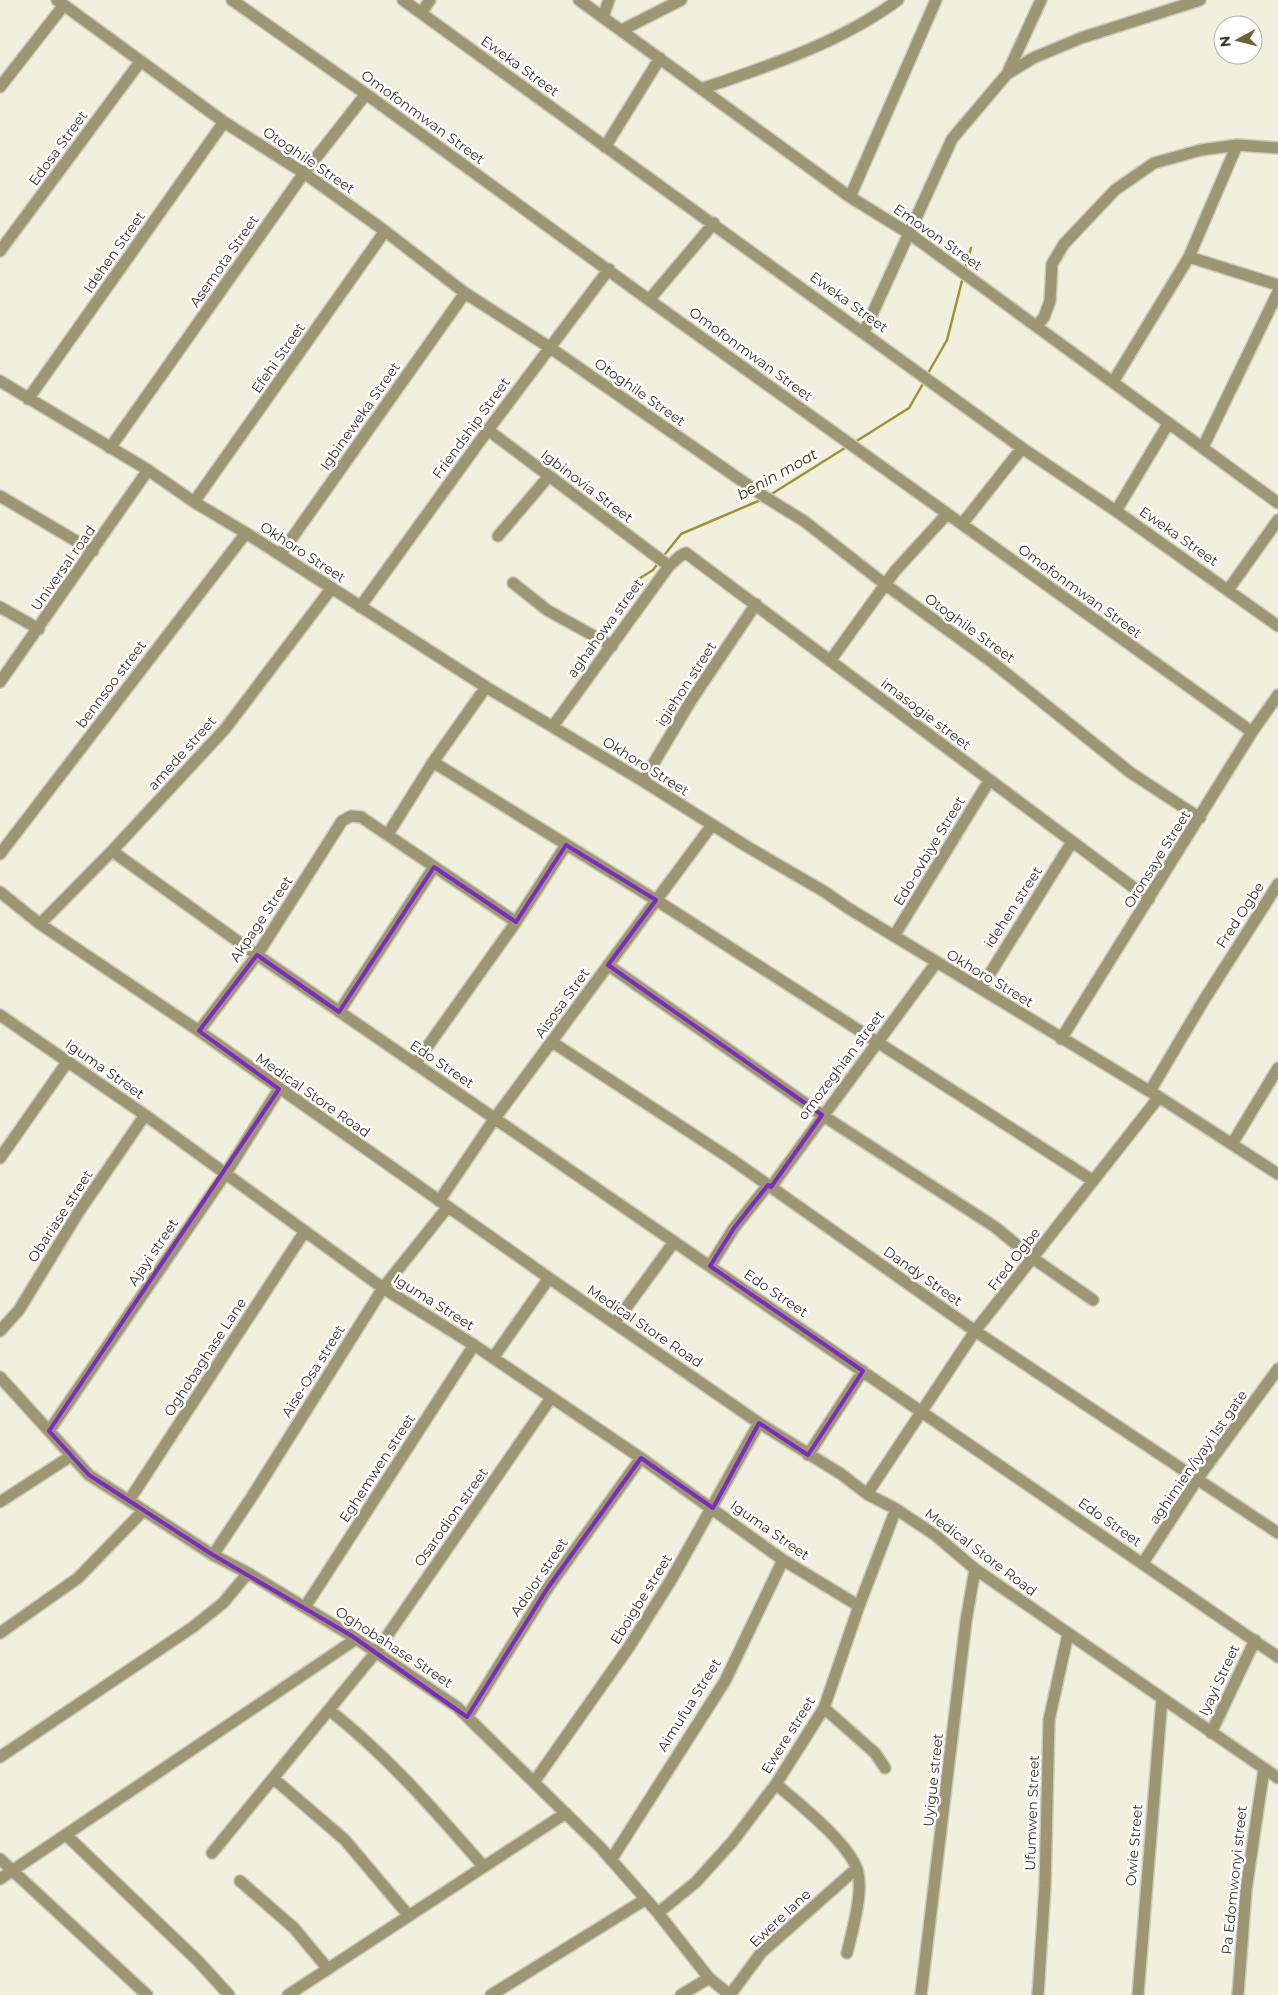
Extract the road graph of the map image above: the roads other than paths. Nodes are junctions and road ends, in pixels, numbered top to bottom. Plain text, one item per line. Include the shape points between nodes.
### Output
1 (232, 0) edge
2 (403, 0) edge
3 (430, 0) edge
4 (579, 0) edge
5 (609, 0) edge
6 (681, 0) edge
7 (898, 0) edge
8 (936, 0) edge
9 (1041, 0) edge
10 (1200, 0) edge
11 (60, 2) edge
12 (421, 13) junction
13 (603, 17) junction
14 (622, 30) junction
15 (660, 58) junction
16 (140, 62) junction
17 (1007, 74) junction
18 (0, 87) edge
19 (701, 89) junction
20 (366, 94) junction
21 (224, 122) junction
22 (1237, 145) junction
23 (605, 146) junction
24 (1278, 148) edge
25 (304, 173) junction
26 (850, 197) junction
27 (714, 223) junction
28 (385, 231) junction
29 (910, 234) junction
30 (0, 251) edge
31 (1189, 257) junction
32 (609, 269) junction
33 (1278, 285) edge
34 (1278, 292) edge
35 (465, 293) junction
36 (649, 300) junction
37 (1037, 326) junction
38 (864, 332) junction
39 (549, 347) junction
40 (0, 381) edge
41 (1113, 382) junction
42 (28, 399) junction
43 (1168, 424) junction
44 (488, 430) junction
45 (1203, 447) junction
46 (110, 448) junction
47 (1022, 448) junction
48 (148, 470) junction
49 (549, 476) junction
50 (0, 496) edge
51 (194, 502) junction
52 (1278, 503) edge
53 (1116, 511) junction
54 (947, 514) junction
55 (1278, 520) edge
56 (962, 524) junction
57 (246, 533) junction
58 (498, 536) dead end
59 (93, 551) junction
60 (686, 553) joint
61 (280, 555) junction
62 (669, 566) junction
63 (513, 583) dead end
64 (886, 585) junction
65 (331, 589) junction
66 (1228, 590) junction
67 (756, 604) junction
68 (360, 607) junction
69 (0, 608) edge
70 (1278, 626) edge
71 (39, 629) junction
72 (612, 646) junction
73 (830, 661) junction
74 (0, 682) edge
75 (486, 687) junction
76 (1278, 695) edge
77 (553, 726) junction
78 (1252, 732) junction
79 (433, 762) junction
80 (643, 781) junction
81 (989, 781) junction
82 (1200, 818) junction
83 (712, 825) junction
84 (388, 834) junction
85 (1072, 842) junction
86 (566, 845) junction
87 (112, 851) junction
88 (0, 854) edge
89 (434, 867) junction
90 (1278, 884) edge
91 (0, 892) edge
92 (1149, 899) junction
93 (656, 900) junction
94 (516, 922) junction
95 (40, 924) junction
96 (894, 936) junction
97 (257, 955) junction
98 (936, 963) junction
99 (608, 965) junction
100 (980, 988) junction
101 (339, 1012) junction
102 (0, 1015) edge
103 (199, 1031) junction
104 (1061, 1039) junction
105 (552, 1042) junction
106 (876, 1043) junction
107 (68, 1061) junction
108 (415, 1064) junction
109 (1278, 1068) edge
110 (279, 1090) junction
111 (1154, 1094) junction
112 (145, 1115) junction
113 (822, 1115) junction
114 (495, 1118) junction
115 (1232, 1144) junction
116 (0, 1158) edge
117 (226, 1173) junction
118 (1278, 1174) edge
119 (1092, 1180) junction
120 (770, 1186) junction
121 (443, 1204) junction
122 (304, 1231) junction
123 (674, 1242) junction
124 (1034, 1258) junction
125 (710, 1266) junction
126 (548, 1278) junction
127 (383, 1288) junction
128 (1093, 1300) dead end
129 (615, 1323) junction
130 (975, 1331) junction
131 (0, 1332) edge
132 (474, 1345) junction
133 (493, 1358) junction
134 (1278, 1369) edge
135 (863, 1371) junction
136 (0, 1377) edge
137 (551, 1398) junction
138 (922, 1412) junction
139 (760, 1423) junction
140 (49, 1430) junction
141 (808, 1455) junction
142 (71, 1456) junction
143 (641, 1458) junction
144 (1198, 1478) junction
145 (867, 1494) junction
146 (130, 1499) junction
147 (0, 1502) edge
148 (713, 1508) junction
149 (896, 1509) junction
150 (144, 1510) junction
151 (1277, 1531) edge
152 (213, 1555) junction
153 (783, 1560) junction
154 (1143, 1563) junction
155 (975, 1569) junction
156 (248, 1572) junction
157 (859, 1606) junction
158 (305, 1607) junction
159 (0, 1633) edge
160 (1068, 1634) junction
161 (356, 1639) junction
162 (1255, 1640) junction
163 (376, 1652) junction
164 (1278, 1657) edge
165 (1162, 1698) junction
166 (824, 1708) junction
167 (329, 1710) junction
168 (468, 1716) junction
169 (1211, 1733) junction
170 (0, 1757) edge
171 (885, 1768) dead end
172 (1264, 1769) junction
173 (273, 1778) junction
174 (1278, 1778) edge
175 (534, 1782) junction
176 (776, 1784) junction
177 (566, 1813) junction
178 (66, 1835) junction
179 (212, 1853) dead end
180 (0, 1859) edge
181 (611, 1860) junction
182 (484, 1867) junction
183 (856, 1869) junction
184 (12, 1871) junction
185 (0, 1879) edge
186 (240, 1881) dead end
187 (646, 1899) junction
188 (658, 1914) junction
189 (409, 1916) junction
190 (847, 1953) dead end
191 (328, 1969) junction
192 (708, 1978) junction
193 (148, 1995) edge
194 (229, 1995) edge
195 (288, 1995) edge
196 (492, 1995) edge
197 (681, 1995) edge
198 (730, 1995) edge
199 (921, 1995) edge
200 (1038, 1995) edge
201 (1138, 1995) edge
202 (1238, 1995) edge

1 - 20 street, Omofonmwan Street
2 - 12 street, Eweka Street
3 - 12 street
4 - 13 street, Emovon Street
5 - 13 street
6 - 14 street
7 - 19 street via 880,14 829,41
8 - 26 street
9 - 17 street
10 - 17 street via 1081,38 1033,58
11 - 16 street, Otoghile Street
11 - 18 street
12 - 23 street, Eweka Street
13 - 14 street, Emovon Street
14 - 15 street, Emovon Street
15 - 19 street, Emovon Street
15 - 23 street
16 - 21 street, Otoghile Street
16 - 30 street, Edosa Street
17 - 29 street via 952,139
19 - 26 street, Emovon Street
20 - 25 street, Asemota Street
20 - 32 street, Omofonmwan Street
21 - 25 street, Otoghile Street
21 - 42 street, Idehen Street
22 - 24 street
22 - 31 street
22 - 37 street via 1201,150 1154,163 1115,190 1052,264 1048,309
23 - 27 street, Eweka Street
25 - 28 street, Otoghile Street
25 - 46 street, Asemota Street
26 - 29 street, Emovon Street
27 - 36 street
27 - 38 street, Eweka Street
28 - 35 street, Otoghile Street
28 - 51 street, Efehi Street
29 - 37 street, Emovon Street
29 - 38 street
31 - 33 street
31 - 41 street
32 - 36 street, Omofonmwan Street
32 - 39 street, Friendship Street
34 - 45 street
35 - 39 street, Otoghile Street
35 - 61 street, Igbineweka Street
36 - 54 street, Omofonmwan Street
37 - 41 street, Emovon Street
38 - 47 street, Eweka Street
39 - 44 street, Friendship Street
39 - 64 street, Otoghile Street via 765,498 804,521
40 - 42 street, Okhoro Street
41 - 43 street, Emovon Street
42 - 46 street, Okhoro Street
43 - 45 street, Emovon Street
43 - 53 street
44 - 49 street, Igbinovia Street
44 - 68 street, Friendship Street
45 - 52 street, Emovon Street
46 - 48 street, Okhoro Street
47 - 53 street, Eweka Street
47 - 56 street
48 - 51 street, Okhoro Street
48 - 59 street, Universal road
49 - 58 street
49 - 62 street, Igbinovia Street
50 - 59 street
51 - 57 street, Okhoro Street
53 - 66 street, Eweka Street
54 - 56 street, Omofonmwan Street
54 - 64 street
55 - 66 street
56 - 78 street, Omofonmwan Street
57 - 61 street, Okhoro Street
57 - 88 street, bennsoo street
59 - 71 street, Universal road
60 - 62 street, aghahowa street
60 - 67 street, imasogie street
61 - 65 street, Okhoro Street
62 - 72 street, aghahowa street
63 - 72 street via 547,610
64 - 73 street
64 - 82 street, Otoghile Street via 992,662 1131,773
65 - 68 street, Okhoro Street
65 - 87 street, amede street via 225,729
66 - 70 street, Eweka Street
67 - 73 street, imasogie street
67 - 80 street, igiehon street via 692,699
68 - 75 street, Okhoro Street
69 - 71 street
71 - 74 street, Universal road
72 - 77 street, aghahowa street
73 - 81 street, imasogie street
75 - 77 street, Okhoro Street
75 - 79 street
76 - 78 street, Oronsaye Street
77 - 80 street, Okhoro Street
78 - 82 street, Oronsaye Street
79 - 84 street
79 - 86 street
80 - 83 street, Okhoro Street
81 - 85 street, imasogie street
81 - 96 street, Edo-ovbiye Street
82 - 92 street, Oronsaye Street
83 - 93 street, Aisosa Stret
83 - 96 street, Okhoro Street
84 - 89 street
84 - 97 street, Akpage Street via 361,817 351,816 342,821
85 - 92 street, imasogie street
85 - 100 street, idehen street
86 - 93 street
86 - 94 street
87 - 95 street, amede street
87 - 97 street, Edo Street
89 - 94 street
89 - 101 street
90 - 111 street, Fred Ogbe via 1204,1000
91 - 95 street, Medical Store Road
92 - 104 street, Oronsaye Street
93 - 99 street, Aisosa Stret
93 - 106 street
94 - 108 street
95 - 103 street, Medical Store Road
96 - 98 street, Okhoro Street
97 - 101 street, Edo Street
97 - 103 street, Akpage Street
98 - 100 street, Okhoro Street
98 - 106 street, omozeghian street
99 - 105 street, Aisosa Stret
99 - 113 street
100 - 104 street, Okhoro Street
101 - 108 street, Edo Street
102 - 107 street, Iguma Street
103 - 110 street, Medical Store Road
104 - 111 street, Okhoro Street
105 - 114 street, Aisosa Stret
105 - 120 street, Dandy Street
106 - 113 street, omozeghian street
106 - 119 street
107 - 112 street, Iguma Street
107 - 116 street
108 - 114 street, Edo Street
109 - 115 street
110 - 117 street, Ajayi street
110 - 121 street, Medical Store Road
111 - 115 street, Okhoro Street
111 - 119 street, Fred Ogbe
112 - 117 street, Iguma Street
112 - 131 street, Obariase street via 78,1213 19,1310
113 - 120 street, omozeghian street
113 - 124 street via 995,1227
114 - 121 street, Aisosa Stret
114 - 123 street, Edo Street
115 - 118 street, Okhoro Street
117 - 122 street, Iguma Street
117 - 140 street, Ajayi street
119 - 124 street, Fred Ogbe
120 - 125 street, omozeghian street via 734,1228
120 - 130 street, Dandy Street
121 - 126 street, Medical Store Road
121 - 127 street, Aise-Osa street
122 - 127 street, Iguma Street
122 - 146 street, Oghobaghase Lane
123 - 125 street, Edo Street
123 - 129 street
124 - 128 street
124 - 130 street, Fred Ogbe
125 - 135 street, Edo Street
126 - 129 street, Medical Store Road
126 - 133 street
127 - 132 street, Iguma Street
127 - 152 street, Aise-Osa street
129 - 139 street, Medical Store Road
130 - 138 street, Fred Ogbe
130 - 144 street, Dandy Street
132 - 133 street, Iguma Street
132 - 158 street, Eghemwen street
133 - 137 street, Iguma Street
134 - 144 street, aghimien/iyayi 1st gate
135 - 138 street, Edo Street
135 - 141 street
136 - 140 street, Oghobahase Street
137 - 143 street, Iguma Street
137 - 163 street, Osarodion street
138 - 145 street, Fred Ogbe
138 - 154 street, Edo Street
139 - 141 street, Medical Store Road
139 - 148 street, Eboigbe street
140 - 142 street, Oghobahase Street
141 - 145 street, Medical Store Road via 842,1474
142 - 146 street, Oghobahase Street via 89,1475
142 - 147 street
143 - 148 street, Iguma Street
143 - 168 street, Adolor street via 547,1589
144 - 151 street, Dandy Street
144 - 154 street, aghimien/iyayi 1st gate
145 - 149 street, Medical Store Road
146 - 150 street, Oghobahase Street
148 - 153 street, Iguma Street
148 - 175 street, Eboigbe street via 629,1647
149 - 155 street, Medical Store Road via 935,1535
149 - 157 street, Ewere street
150 - 152 street, Oghobahase Street
150 - 159 street via 78,1578
152 - 156 street, Oghobahase Street
153 - 157 street, Iguma Street
153 - 181 street, Aimufua Street via 725,1681
154 - 162 street, Edo Street
155 - 160 street, Medical Store Road
155 - 199 street, Uyigue street
156 - 158 street, Oghobahase Street
156 - 170 street via 223,1603 193,1627
157 - 166 street, Ewere street
158 - 161 street, Oghobahase Street
160 - 165 street, Medical Store Road
160 - 200 street, Ufumwen Street via 1050,1720
161 - 163 street, Oghobahase Street
161 - 178 street
162 - 164 street, Edo Street
162 - 169 street, Iyayi Street
163 - 167 street, Osarodion street
163 - 168 street, Oghobahase Street
165 - 169 street, Medical Store Road
165 - 201 street, Owie Street
166 - 171 street via 875,1753
166 - 176 street, Ewere street
167 - 173 street, Osarodion street
167 - 182 street via 352,1728 434,1810
168 - 175 street, Oghobahase Street
169 - 172 street, Medical Store Road
172 - 174 street, Medical Store Road
172 - 202 street, Pa Edomwonyi street via 1246,1890
173 - 179 street, Osarodion street
173 - 189 street via 345,1840
175 - 177 street, Oghobahase Street
176 - 183 street via 836,1838
176 - 188 street, Ewere street via 696,1882
177 - 181 street, Oghobahase Street
177 - 182 street
178 - 184 street
178 - 194 street via 198,1961
180 - 184 street
181 - 187 street, Oghobahase Street
182 - 189 street
183 - 190 street via 857,1909
183 - 198 street, Ewere lane via 761,1953
184 - 185 street
184 - 193 street
186 - 191 street via 294,1928
187 - 188 street, Oghobahase Street
187 - 196 street
188 - 192 street, Oghobahase Street
189 - 191 street
191 - 195 street
192 - 197 street
192 - 198 street, Oghobahase Street

